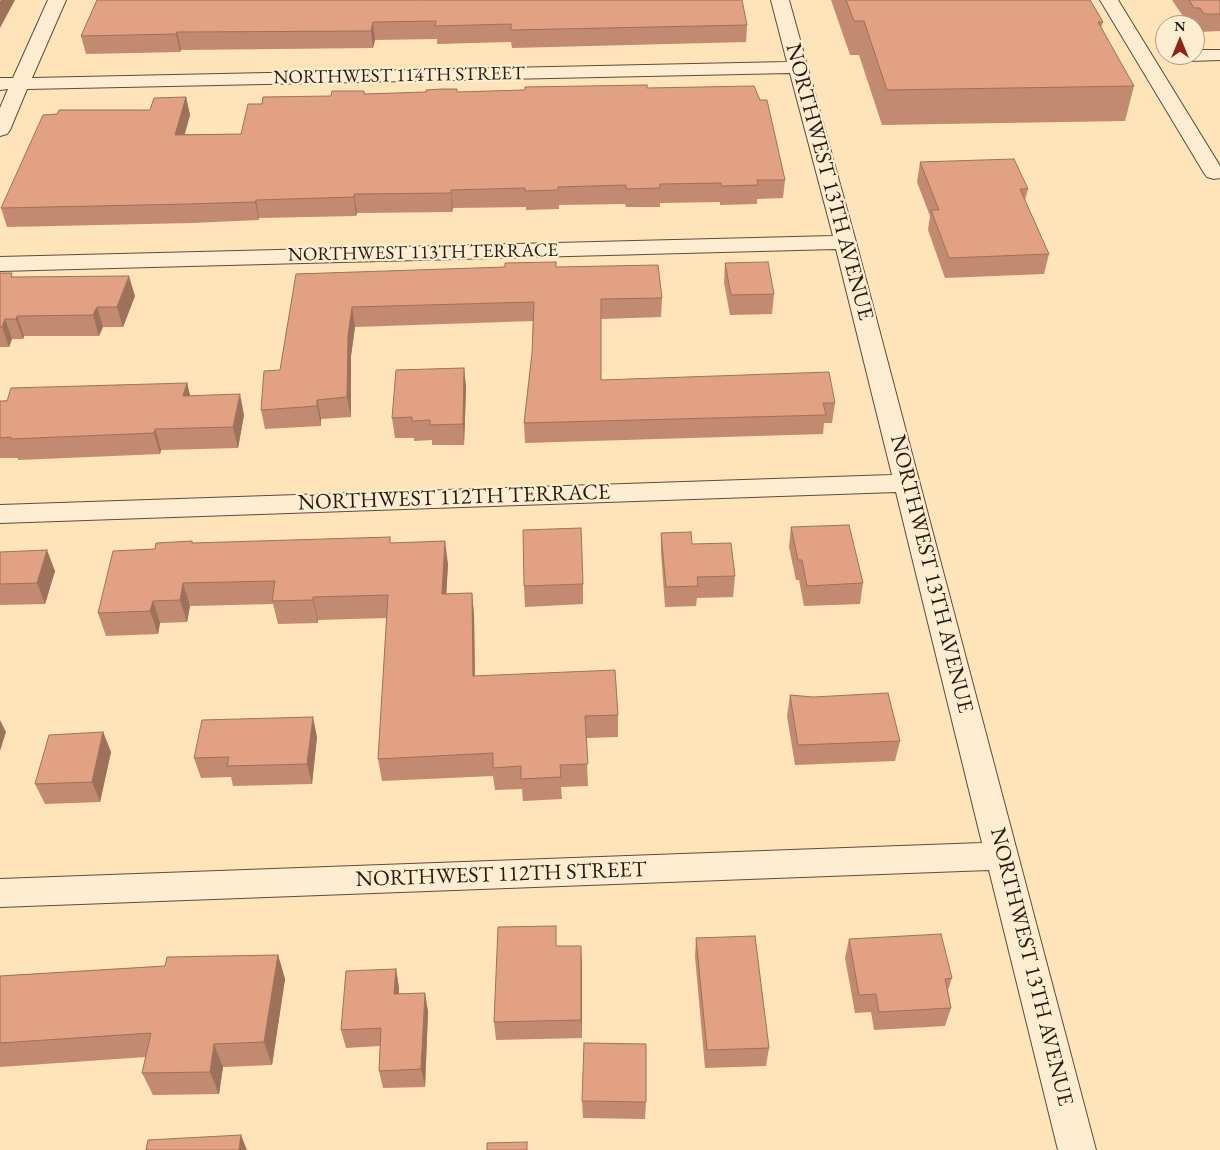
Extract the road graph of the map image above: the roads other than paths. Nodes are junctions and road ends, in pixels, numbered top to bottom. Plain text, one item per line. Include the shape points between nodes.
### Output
1 (57, 0) edge
2 (780, 0) edge
3 (1109, 0) edge
4 (1220, 55) edge
5 (1205, 56) edge
6 (798, 67) junction
7 (0, 84) edge
8 (21, 84) junction
9 (0, 130) edge
10 (1214, 173) dead end
11 (846, 242) junction
12 (0, 264) edge
13 (907, 483) junction
14 (0, 514) edge
15 (1003, 856) junction
16 (0, 893) edge
17 (1077, 1150) edge

1 - 8 street
2 - 6 street, NORTHWEST 13TH AVENUE
3 - 10 street
4 - 5 street
6 - 8 street, NORTHWEST 114TH STREET
6 - 11 street, NORTHWEST 13TH AVENUE
7 - 8 street, NORTHWEST 114TH STREET
8 - 9 street
11 - 12 street, NORTHWEST 113TH TERRACE
11 - 13 street, NORTHWEST 13TH AVENUE
13 - 14 street, NORTHWEST 112TH TERRACE
13 - 15 street, NORTHWEST 13TH AVENUE
15 - 16 street, NORTHWEST 112TH STREET
15 - 17 street, NORTHWEST 13TH AVENUE

